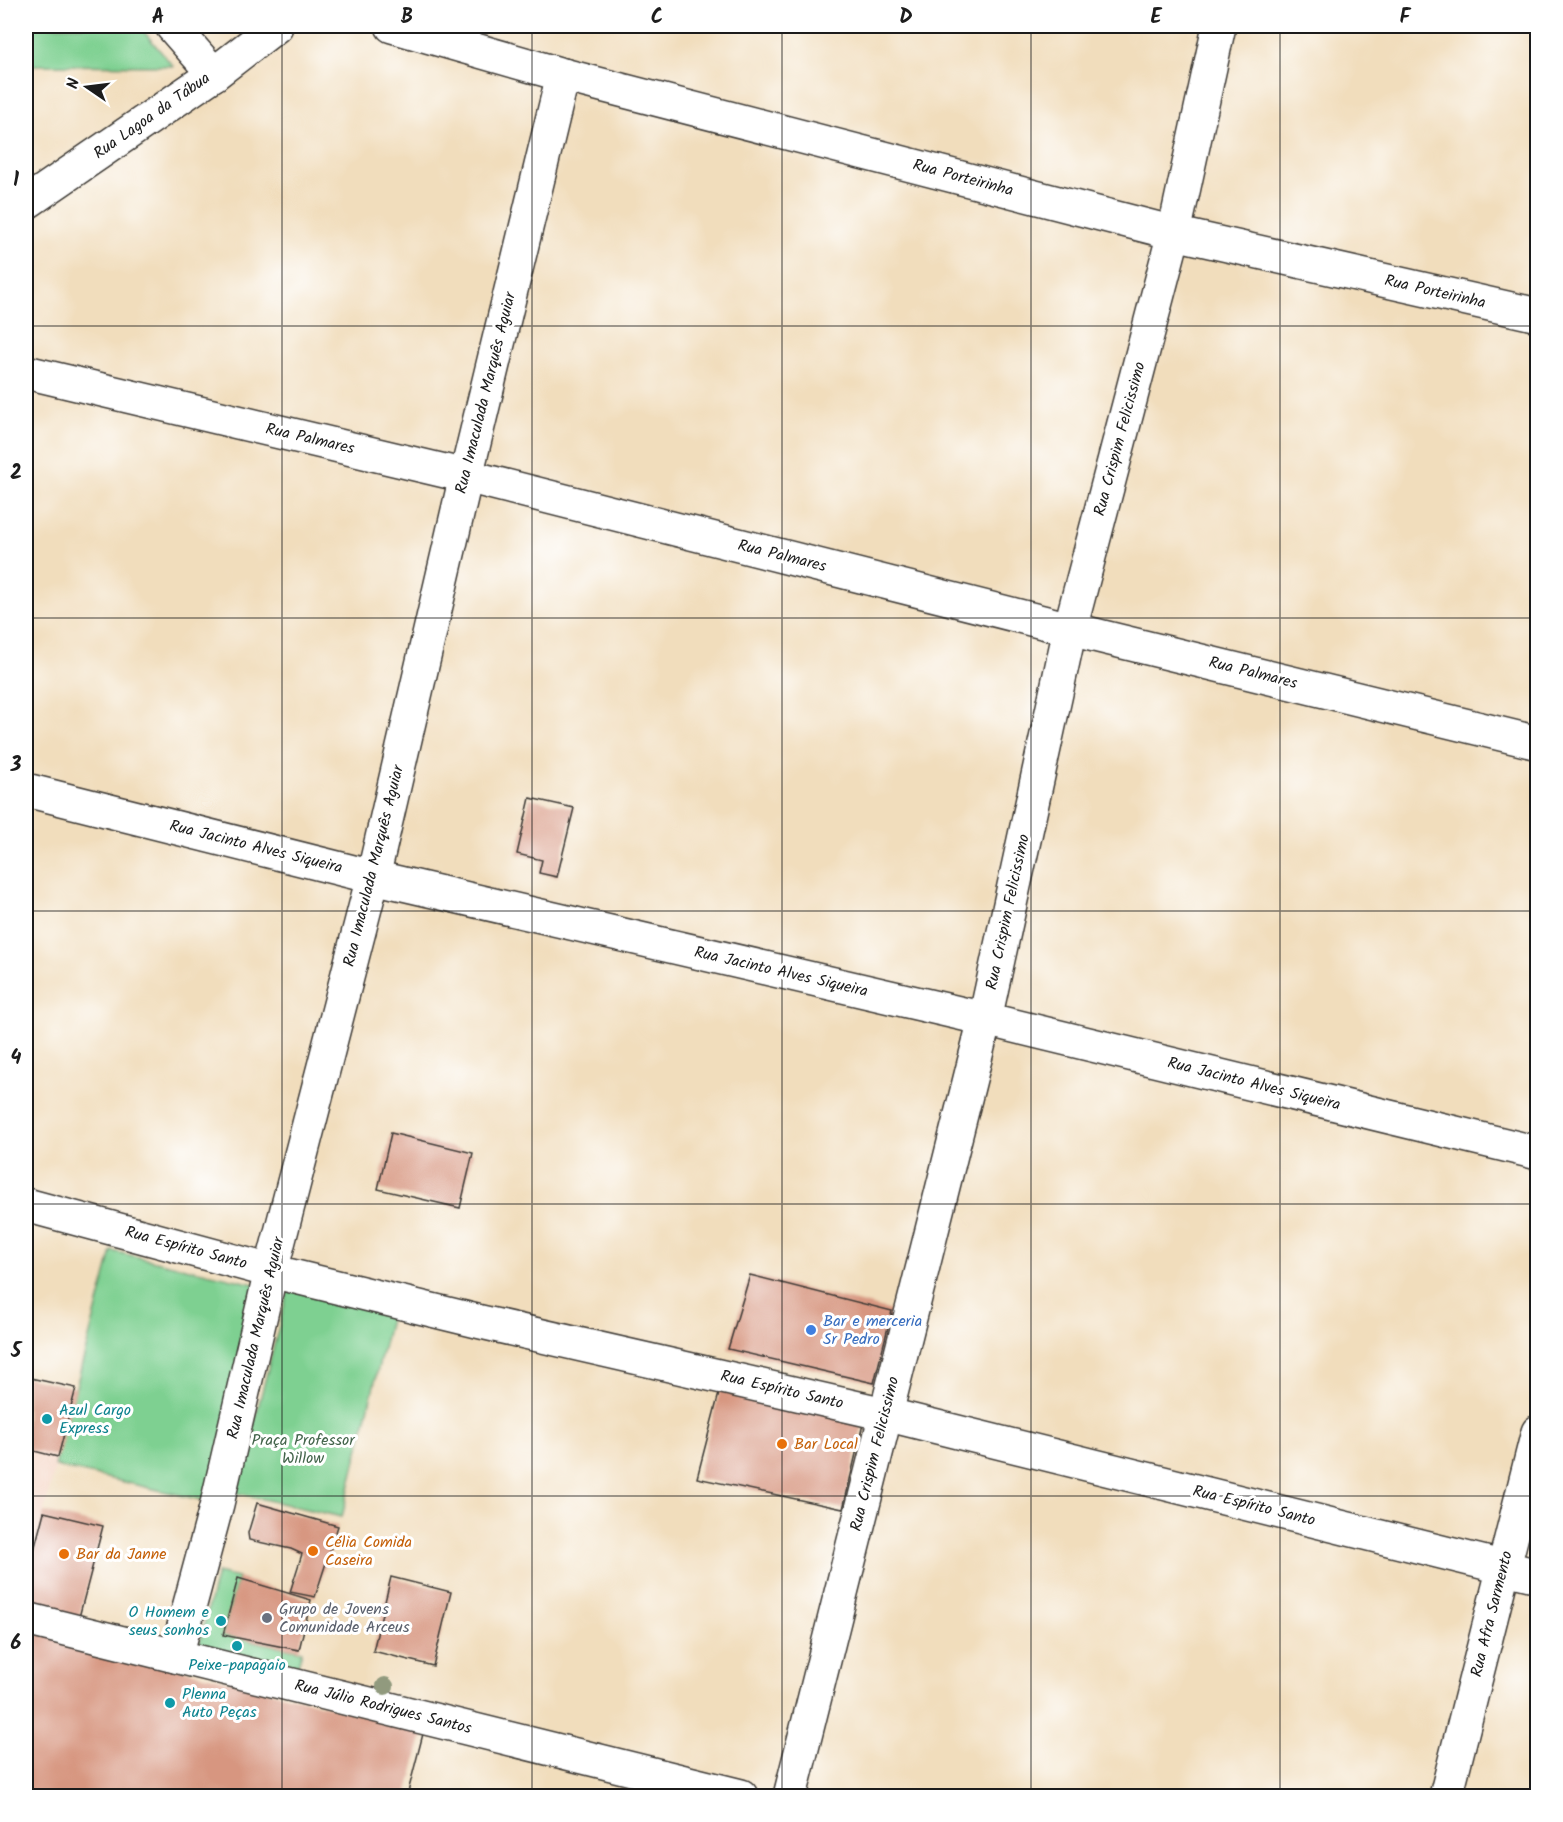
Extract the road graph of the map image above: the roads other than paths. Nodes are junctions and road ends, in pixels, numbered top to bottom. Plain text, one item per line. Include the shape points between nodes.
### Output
1 (172, 26) edge
2 (276, 26) edge
3 (392, 26) edge
4 (1219, 26) edge
5 (214, 74) junction
6 (563, 75) junction
7 (26, 203) edge
8 (1174, 233) junction
9 (1538, 315) edge
10 (26, 372) edge
11 (466, 476) junction
12 (1070, 629) junction
13 (1538, 743) edge
14 (26, 790) edge
15 (373, 877) junction
16 (985, 1019) junction
17 (1538, 1153) edge
18 (26, 1205) edge
19 (271, 1271) junction
20 (885, 1414) junction
21 (1538, 1432) edge
22 (1504, 1568) junction
23 (1538, 1576) edge
24 (26, 1619) edge
25 (177, 1656) junction
26 (741, 1797) edge
27 (790, 1797) edge
28 (1446, 1797) edge

1 - 5 street
2 - 5 street, Rua Lagoa da Tábua
3 - 6 street, Rua Porteirinha
4 - 8 street, Rua Crispim Felicissimo
5 - 7 street, Rua Lagoa da Tábua
6 - 8 street, Rua Porteirinha
6 - 11 street, Rua Imaculada Marquês Aguiar
8 - 9 street, Rua Porteirinha
8 - 12 street, Rua Crispim Felicissimo
10 - 11 street, Rua Palmares
11 - 12 street, Rua Palmares
11 - 15 street, Rua Imaculada Marquês Aguiar
12 - 13 street, Rua Palmares
12 - 16 street, Rua Crispim Felicissimo
14 - 15 street, Rua Jacinto Alves Siqueira
15 - 16 street, Rua Jacinto Alves Siqueira
15 - 19 street, Rua Imaculada Marquês Aguiar
16 - 17 street, Rua Jacinto Alves Siqueira
16 - 20 street, Rua Crispim Felicissimo
18 - 19 street, Rua Espírito Santo
19 - 20 street, Rua Espírito Santo
19 - 25 street, Rua Imaculada Marquês Aguiar
20 - 22 street, Rua Espírito Santo
20 - 27 street, Rua Crispim Felicissimo
21 - 22 street, Rua Afra Sarmento
22 - 23 street, Rua Espírito Santo
22 - 28 street, Rua Afra Sarmento
24 - 25 street, Rua Júlio Rodrigues Santos
25 - 26 street, Rua Júlio Rodrigues Santos

